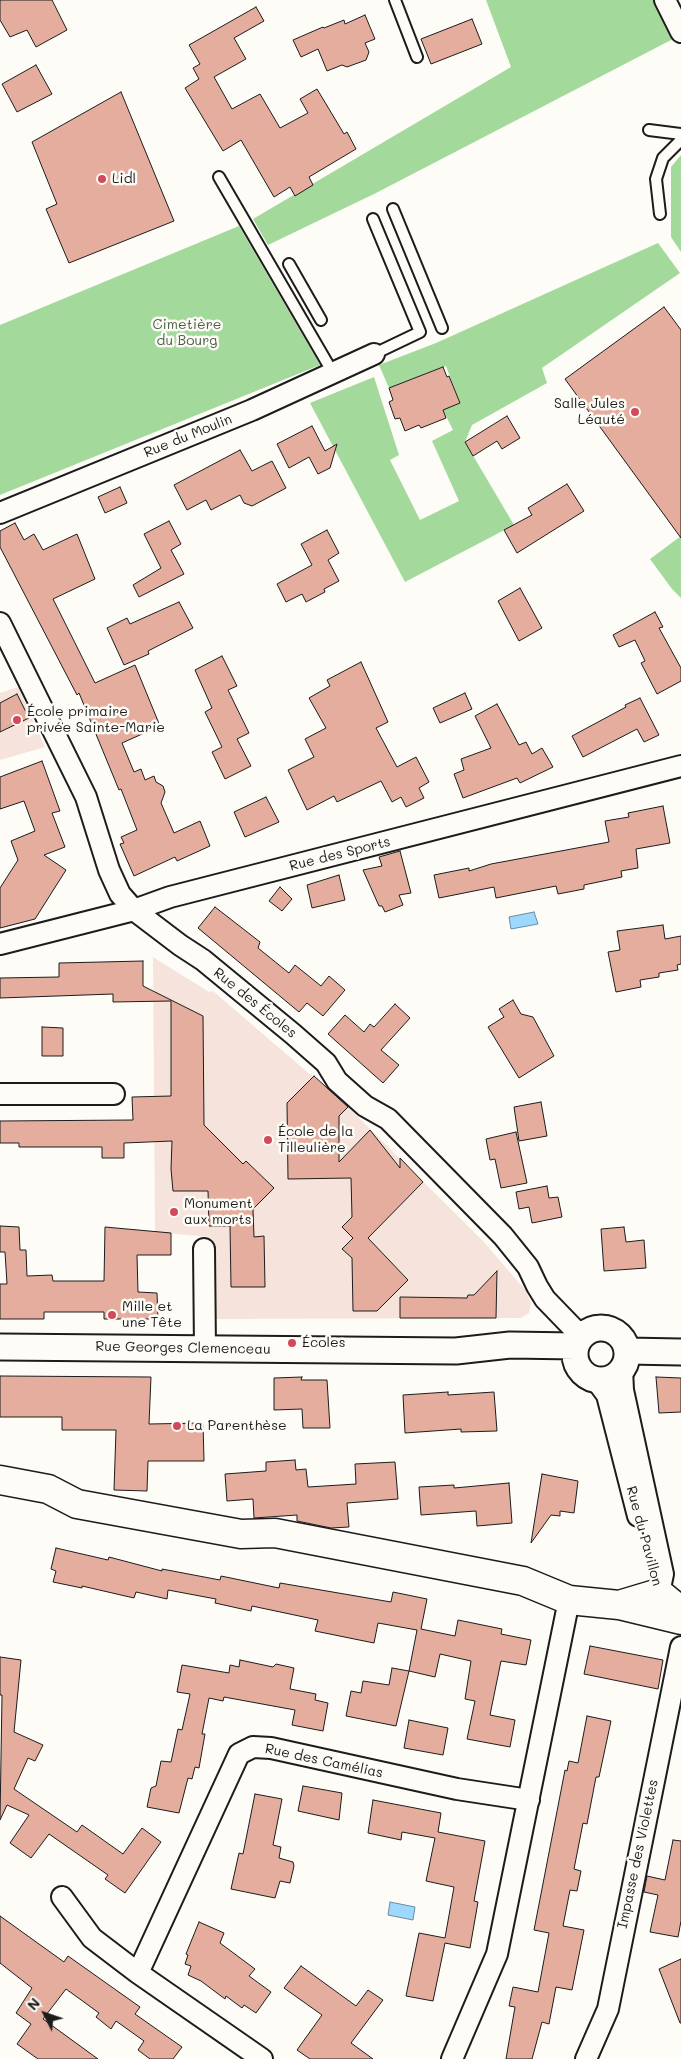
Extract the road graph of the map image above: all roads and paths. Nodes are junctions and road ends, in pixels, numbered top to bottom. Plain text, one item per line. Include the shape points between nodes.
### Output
1 (395, 0) edge
2 (665, 0) edge
3 (681, 32) edge
4 (417, 58) dead end
5 (649, 130) dead end
6 (681, 134) edge
7 (681, 140) edge
8 (220, 177) dead end
9 (393, 209) dead end
10 (660, 214) dead end
11 (373, 219) dead end
12 (289, 264) dead end
13 (321, 320) dead end
14 (442, 328) dead end
15 (374, 354) joint
16 (333, 373) junction
17 (0, 513) edge
18 (0, 623) edge
19 (681, 766) edge
20 (134, 910) junction
21 (0, 944) edge
22 (0, 1094) edge
23 (114, 1094) dead end
24 (204, 1249) dead end
25 (578, 1346) junction
26 (0, 1347) edge
27 (205, 1349) junction
28 (681, 1352) edge
29 (625, 1360) junction
30 (596, 1380) junction
31 (0, 1480) edge
32 (659, 1592) junction
33 (569, 1600) junction
34 (619, 1606) junction
35 (681, 1611) edge
36 (681, 1620) edge
37 (681, 1647) edge
38 (529, 1800) junction
39 (62, 1897) dead end
40 (138, 1973) junction
41 (262, 2059) edge
42 (452, 2059) edge
43 (586, 2059) edge

1 - 4 lane
2 - 3 street
5 - 6 lane
7 - 10 lane via 663,158 656,179
8 - 16 lane
9 - 14 lane
11 - 15 lane via 420,332
12 - 13 lane
15 - 16 street, Rue du Moulin
16 - 17 street, Rue du Moulin
18 - 20 street, Rue des Écoles via 86,797 113,880
19 - 20 street, Rue des Sports via 170,897
20 - 21 street, Rue des Sports
20 - 25 street, Rue des Écoles via 208,964 326,1063 337,1081 365,1106 388,1119 503,1236 528,1267 545,1299 574,1329
22 - 23 street
24 - 27 street
25 - 27 street, Rue Georges Clemenceau via 513,1361 456,1351
25 - 29 street via 591,1329 613,1330 623,1338
25 - 30 street via 582,1373
26 - 27 street, Rue Georges Clemenceau
28 - 29 street
29 - 30 street via 611,1378
29 - 32 street, Rue du Pavillon via 623,1390 663,1574
30 - 32 street, Rue du Pavillon via 607,1395
31 - 33 main road via 48,1489 77,1504 241,1534 276,1533 523,1581
32 - 34 main road
32 - 35 main road
33 - 34 main road
33 - 38 street
34 - 36 main road
37 - 43 street, Impasse des Violettes via 608,2009
38 - 40 street, Rue des Camélias via 457,1789 271,1748 253,1747 239,1754 228,1774
38 - 42 street via 497,1954
39 - 40 street via 92,1938
40 - 41 street

